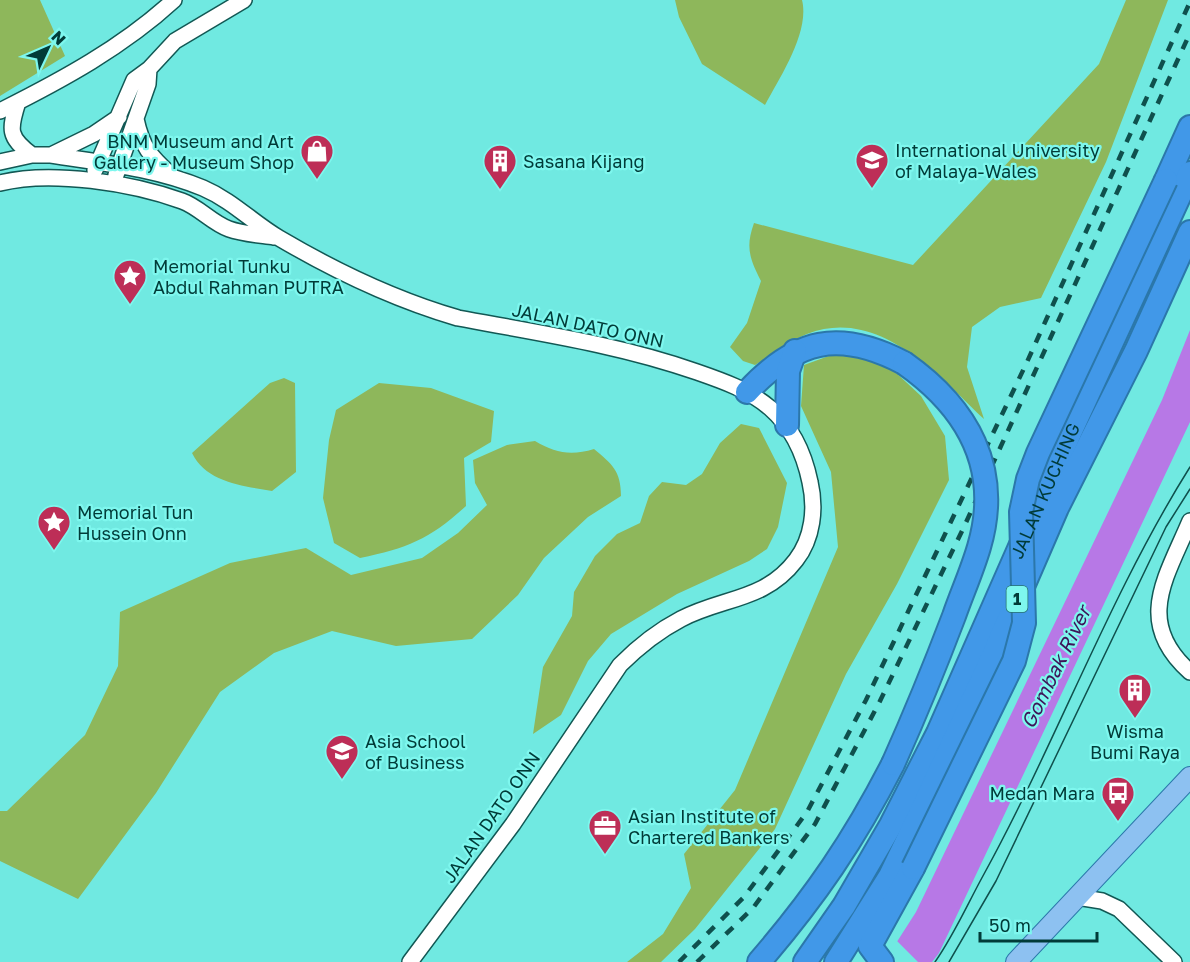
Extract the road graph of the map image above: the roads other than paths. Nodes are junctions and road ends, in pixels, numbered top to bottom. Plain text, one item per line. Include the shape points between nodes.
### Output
1 (174, 0) edge
2 (244, 0) edge
3 (149, 69) junction
4 (18, 102) junction
5 (0, 111) edge
6 (119, 117) junction
7 (136, 119) junction
8 (1190, 127) edge
9 (32, 155) junction
10 (51, 155) junction
11 (0, 162) edge
12 (99, 162) junction
13 (119, 165) junction
14 (1190, 173) edge
15 (172, 177) junction
16 (91, 182) junction
17 (0, 183) edge
18 (112, 185) junction
19 (1190, 232) edge
20 (277, 237) junction
21 (795, 351) junction
22 (747, 392) junction
23 (787, 425) junction
24 (1190, 521) edge
25 (1190, 672) edge
26 (1190, 777) edge
27 (1077, 897) junction
28 (878, 958) edge
29 (410, 962) edge
30 (759, 962) edge
31 (805, 962) edge
32 (836, 962) edge
33 (1016, 962) edge
34 (1174, 962) edge

1 - 4 street via 124,41
2 - 3 street via 175,41
3 - 6 street via 134,80
3 - 7 street
4 - 5 street
4 - 9 street via 11,132 15,142
6 - 10 street
6 - 12 street
7 - 13 street
7 - 15 street via 146,150
8 - 28 highway, bridge via 1038,453 1021,512 1024,623 1020,643 913,868 874,937 870,946
9 - 10 street, JALAN DATO ONN
9 - 11 street, JALAN DATO ONN
10 - 12 street, JALAN DATO ONN
12 - 13 street, JALAN DATO ONN
12 - 16 street
13 - 15 street, JALAN DATO ONN
13 - 18 street
14 - 31 highway, JALAN KUCHING / 1 via 938,733 844,906
15 - 20 street, JALAN DATO ONN via 231,202
16 - 17 street, JALAN DATO ONN via 40,178
16 - 18 street, JALAN DATO ONN
18 - 20 street, JALAN DATO ONN via 184,202 228,229
19 - 32 highway, JALAN KUCHING / 1 via 1136,351 1057,508 890,876
20 - 22 street, JALAN DATO ONN via 428,309 646,354
21 - 22 highway via 774,364
21 - 23 highway via 788,371
21 - 30 highway, bridge via 812,345 879,351 931,382 967,426 976,445 986,496 979,546 929,681 893,764 833,870
22 - 23 street, JALAN DATO ONN
23 - 29 street, JALAN DATO ONN via 801,447 813,494 813,517 798,558 769,586 682,618 638,647 620,665 513,824
24 - 25 street via 1160,594 1157,614 1168,650
26 - 27 main road
27 - 33 main road
27 - 34 street via 1102,901 1119,909

